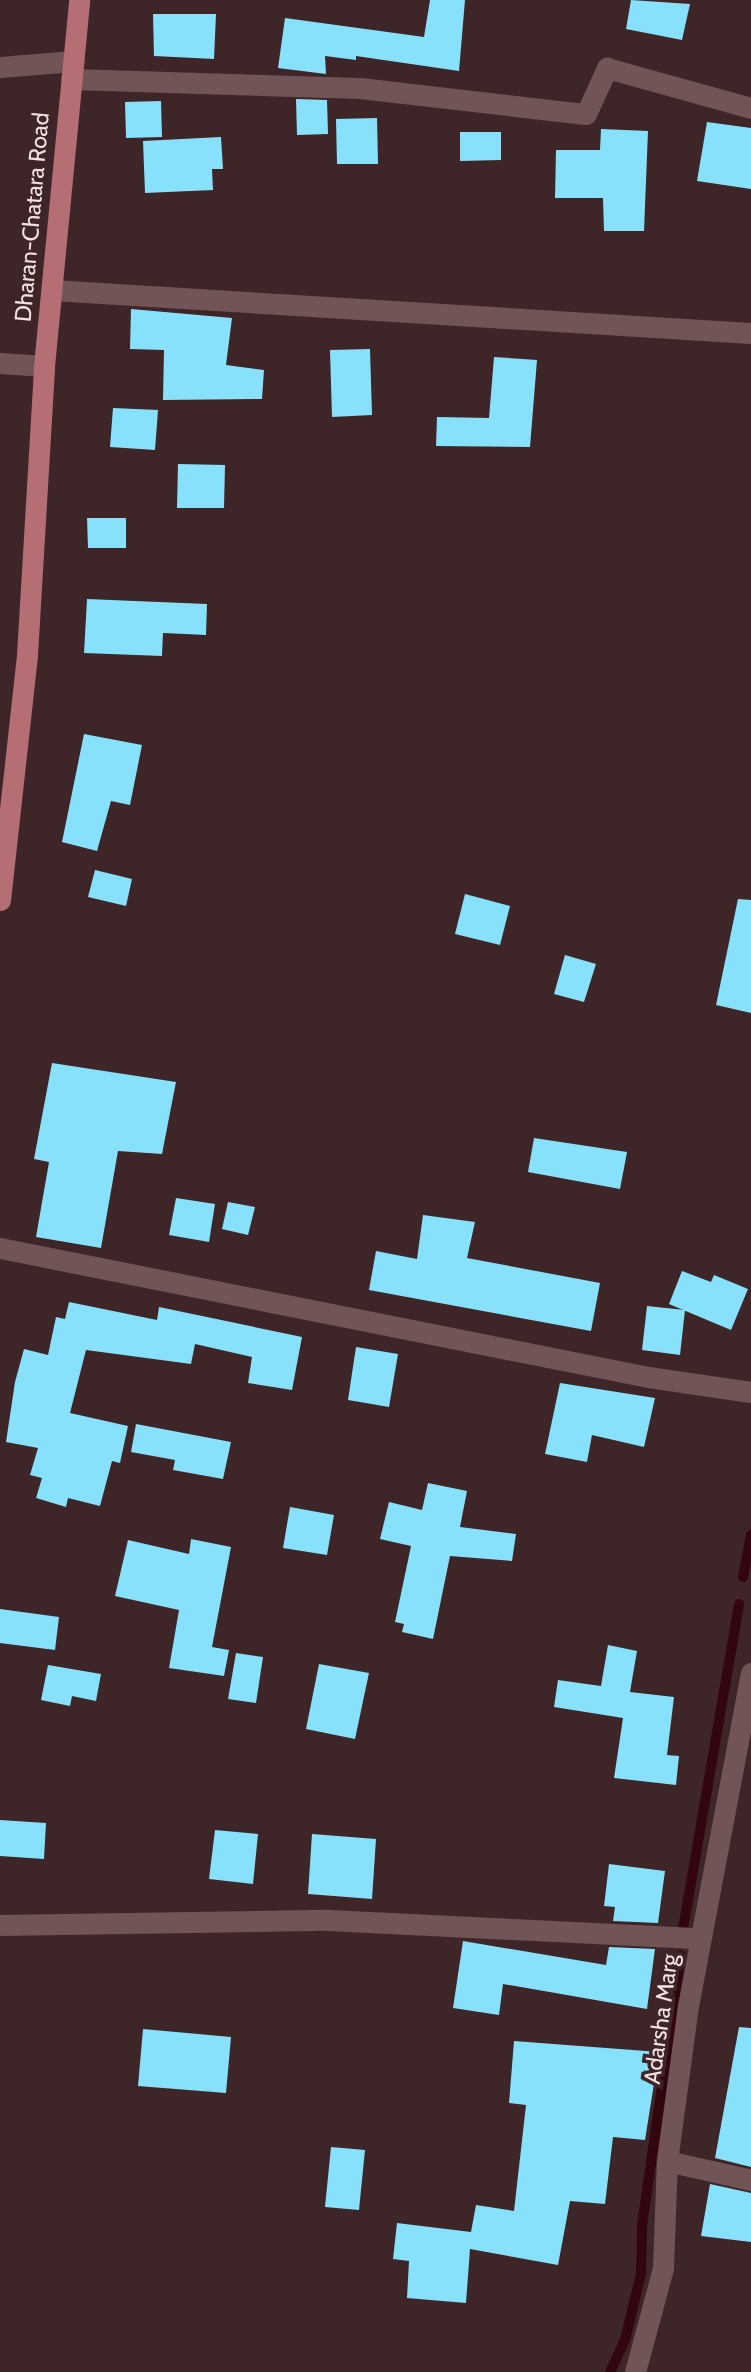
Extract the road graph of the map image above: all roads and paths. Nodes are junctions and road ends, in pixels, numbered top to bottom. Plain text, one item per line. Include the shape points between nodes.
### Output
1 (79, 0) edge
2 (0, 67) edge
3 (73, 70) junction
4 (751, 108) edge
5 (52, 290) junction
6 (751, 333) edge
7 (0, 363) edge
8 (44, 366) junction
9 (0, 900) edge
10 (0, 1248) edge
11 (751, 1392) edge
12 (751, 1673) edge
13 (0, 1925) edge
14 (699, 1938) junction
15 (667, 2161) junction
16 (751, 2180) edge
17 (635, 2372) edge

1 - 3 main road, Dharan-Chatara Road
2 - 3 street
3 - 4 street via 360,88 586,114 607,68
3 - 5 main road, Dharan-Chatara Road
5 - 6 street
5 - 8 main road, Dharan-Chatara Road
7 - 8 street
8 - 9 main road, Dharan-Chatara Road via 27,655
10 - 11 street via 648,1377
12 - 14 street, Adarsha Marg
13 - 14 street via 328,1920
14 - 15 street, Adarsha Marg
15 - 16 street
15 - 17 street, Adarsha Marg via 663,2268

